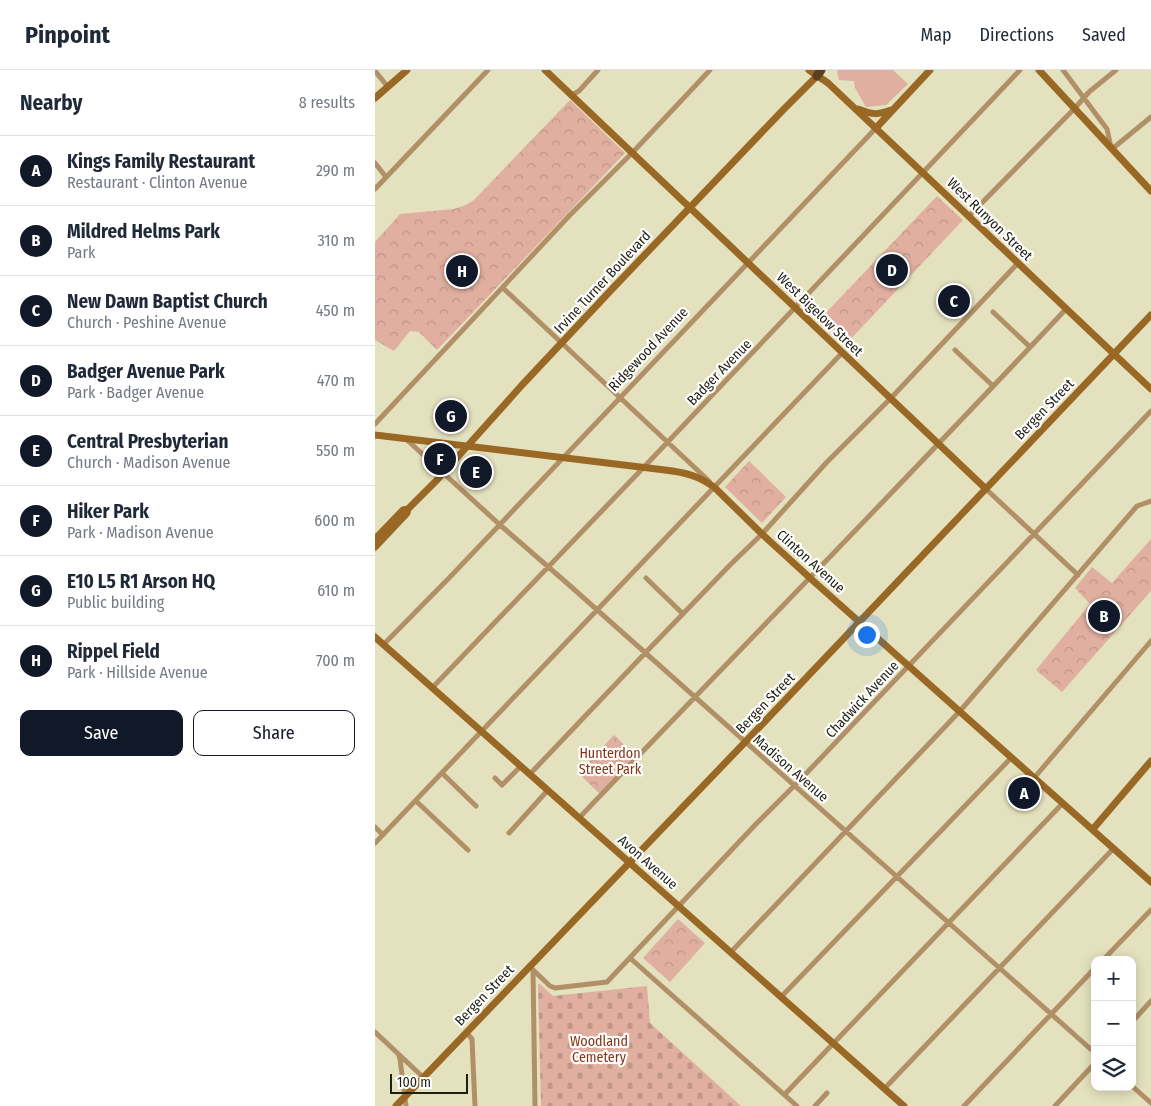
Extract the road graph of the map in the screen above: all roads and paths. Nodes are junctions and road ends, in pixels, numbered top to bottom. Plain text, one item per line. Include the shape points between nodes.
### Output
1 (407, 70) edge
2 (488, 70) edge
3 (545, 70) edge
4 (598, 70) edge
5 (710, 70) edge
6 (809, 70) edge
7 (930, 70) edge
8 (1020, 70) edge
9 (1039, 70) edge
10 (1063, 70) edge
11 (1116, 70) edge
12 (375, 71) edge
13 (819, 73) edge
14 (388, 87) junction
15 (572, 95) junction
16 (375, 98) edge
17 (1084, 98) junction
18 (856, 108) junction
19 (1075, 108) junction
20 (893, 109) junction
21 (1151, 118) edge
22 (876, 128) junction
23 (1111, 148) junction
24 (632, 153) junction
25 (375, 163) edge
26 (923, 172) junction
27 (386, 177) junction
28 (375, 189) edge
29 (1151, 191) edge
30 (690, 207) junction
31 (969, 216) junction
32 (748, 263) junction
33 (1018, 263) junction
34 (503, 288) junction
35 (795, 308) junction
36 (1067, 308) junction
37 (993, 312) dead end
38 (1151, 315) edge
39 (562, 342) junction
40 (1030, 347) junction
41 (955, 350) dead end
42 (842, 353) junction
43 (1114, 354) junction
44 (993, 386) junction
45 (1151, 389) edge
46 (620, 398) junction
47 (891, 398) junction
48 (1151, 411) edge
49 (375, 424) edge
50 (375, 435) edge
51 (406, 438) junction
52 (667, 442) junction
53 (939, 443) junction
54 (467, 446) junction
55 (563, 457) junction
56 (644, 467) junction
57 (443, 473) junction
58 (714, 487) junction
59 (986, 488) junction
60 (1151, 501) edge
61 (408, 508) junction
62 (499, 524) junction
63 (762, 534) junction
64 (1035, 534) junction
65 (375, 539) edge
66 (375, 547) edge
67 (548, 567) junction
68 (1078, 575) junction
69 (646, 578) dead end
70 (810, 578) junction
71 (597, 609) junction
72 (683, 614) junction
73 (860, 622) junction
74 (375, 639) edge
75 (1151, 641) edge
76 (383, 644) junction
77 (646, 652) junction
78 (909, 666) junction
79 (432, 688) junction
80 (695, 697) junction
81 (960, 712) junction
82 (481, 732) junction
83 (745, 742) junction
84 (1011, 758) junction
85 (1151, 761) edge
86 (521, 766) junction
87 (442, 773) junction
88 (530, 774) junction
89 (495, 778) dead end
90 (1034, 778) junction
91 (795, 786) junction
92 (548, 790) junction
93 (416, 801) junction
94 (1063, 803) junction
95 (476, 806) dead end
96 (579, 818) junction
97 (375, 828) edge
98 (1093, 829) junction
99 (846, 831) junction
100 (509, 834) dead end
101 (383, 835) junction
102 (375, 843) edge
103 (1113, 848) junction
104 (468, 850) dead end
105 (629, 863) junction
106 (897, 877) junction
107 (1150, 878) edge
108 (679, 906) junction
109 (1151, 910) edge
110 (948, 923) junction
111 (730, 953) junction
112 (1107, 956) edge
113 (630, 958) junction
114 (531, 968) junction
115 (999, 968) junction
116 (1091, 972) edge
117 (781, 997) junction
118 (1151, 1001) edge
119 (1051, 1014) junction
120 (1136, 1018) edge
121 (375, 1032) edge
122 (466, 1032) junction
123 (834, 1044) junction
124 (1091, 1049) edge
125 (397, 1053) junction
126 (1091, 1067) edge
127 (423, 1077) junction
128 (884, 1088) junction
129 (1136, 1090) edge
130 (827, 1093) dead end
131 (785, 1094) junction
132 (405, 1095) junction
133 (1151, 1103) edge
134 (396, 1106) edge
135 (407, 1106) edge
136 (475, 1106) edge
137 (535, 1106) edge
138 (797, 1106) edge
139 (815, 1106) edge
140 (904, 1106) edge
141 (964, 1106) edge
142 (1055, 1106) edge

1 - 14 main road
2 - 27 street
3 - 15 main road, West Bigelow Street
4 - 15 street
5 - 24 street
6 - 13 main road, West Runyon Street
7 - 20 main road, Ridgewood Avenue
8 - 26 street, Badger Avenue
9 - 19 main road
10 - 17 street
11 - 17 street
12 - 14 street
13 - 18 main road, West Runyon Street
13 - 30 main road, Irvine Turner Boulevard
14 - 16 main road
15 - 24 main road, West Bigelow Street
17 - 19 street
17 - 23 street via 1107,129
18 - 20 main road via 870,114
18 - 22 main road, West Runyon Street
19 - 23 main road
19 - 31 street
20 - 22 main road, Ridgewood Avenue
21 - 23 street
22 - 26 main road, West Runyon Street
22 - 32 street, Ridgewood Avenue
23 - 29 main road
24 - 30 main road, West Bigelow Street
24 - 34 street
25 - 27 street
26 - 31 main road, West Runyon Street
26 - 35 street, Badger Avenue
27 - 28 street
30 - 32 main road, West Bigelow Street
30 - 39 main road, Irvine Turner Boulevard
31 - 33 main road, West Runyon Street
32 - 35 main road, West Bigelow Street
32 - 46 street, Ridgewood Avenue
33 - 36 main road, West Runyon Street
33 - 47 street
34 - 39 street
34 - 49 street
35 - 42 main road, West Bigelow Street
35 - 52 street, Badger Avenue
36 - 40 street
36 - 43 main road, West Runyon Street
37 - 40 street
38 - 43 main road, Bergen Street
39 - 46 street
39 - 54 main road, Irvine Turner Boulevard
40 - 44 street
41 - 44 street
42 - 47 main road, West Bigelow Street
42 - 58 street
43 - 45 main road, West Runyon Street
43 - 59 main road, Bergen Street
44 - 53 street
46 - 52 street
46 - 55 street, Ridgewood Avenue
47 - 53 main road, West Bigelow Street
47 - 63 street
48 - 64 street, Chadwick Avenue
50 - 51 main road, Clinton Avenue
51 - 54 main road, Clinton Avenue
51 - 57 street, Madison Avenue
52 - 56 street, Badger Avenue
52 - 58 street
53 - 59 main road, West Bigelow Street
53 - 70 street
54 - 55 main road, Clinton Avenue
54 - 57 main road, Irvine Turner Boulevard
55 - 56 main road, Clinton Avenue
55 - 62 street, Ridgewood Avenue
56 - 58 main road, Clinton Avenue via 692,474
56 - 67 street, Badger Avenue
57 - 61 main road, Irvine Turner Boulevard
57 - 62 street, Madison Avenue
58 - 63 main road, Clinton Avenue
58 - 71 street
59 - 64 street, West Bigelow Street
59 - 73 main road, Bergen Street
60 - 68 street via 1137,506
61 - 65 main road, Irvine Turner Boulevard
61 - 66 main road, Irvine Turner Boulevard
62 - 67 street, Madison Avenue
62 - 76 street, Ridgewood Avenue
63 - 70 main road, Clinton Avenue
63 - 72 street
64 - 68 street, West Bigelow Street
64 - 78 street, Chadwick Avenue
67 - 71 street, Madison Avenue
67 - 79 street, Badger Avenue
68 - 81 street
69 - 72 street
70 - 73 main road, Clinton Avenue
70 - 80 street
71 - 77 street, Madison Avenue
71 - 82 street
72 - 77 street
73 - 78 main road, Clinton Avenue
73 - 83 main road, Bergen Street
74 - 76 main road, Avon Avenue
75 - 90 street
76 - 79 main road, Avon Avenue
77 - 80 street, Madison Avenue
77 - 88 street
78 - 81 main road, Clinton Avenue
78 - 91 street, Chadwick Avenue
79 - 82 main road, Avon Avenue
80 - 83 street, Madison Avenue
80 - 96 street
81 - 84 main road, Clinton Avenue
81 - 99 street
82 - 86 main road, Avon Avenue
82 - 87 street
83 - 91 street, Madison Avenue
83 - 105 main road, Bergen Street
84 - 90 main road, Clinton Avenue
84 - 106 street
85 - 98 main road
86 - 88 main road, Avon Avenue
86 - 89 street via 502,785
87 - 93 street
87 - 95 street
88 - 92 main road, Avon Avenue
90 - 94 main road, Clinton Avenue
91 - 99 street, Madison Avenue
91 - 108 street, Chadwick Avenue
92 - 96 main road, Avon Avenue
92 - 100 street
93 - 101 street
93 - 104 street
94 - 98 main road, Clinton Avenue
94 - 110 street
96 - 105 main road, Avon Avenue
97 - 101 street
98 - 103 main road, Clinton Avenue
99 - 106 street, Madison Avenue
99 - 111 street
101 - 102 street
103 - 107 main road, Clinton Avenue
103 - 115 street
105 - 108 main road, Avon Avenue
105 - 114 main road, Bergen Street
106 - 110 street, Madison Avenue
106 - 117 street
108 - 111 main road, Avon Avenue
108 - 113 street, Chadwick Avenue
109 - 112 street
110 - 115 street, Madison Avenue
110 - 123 street
111 - 117 main road, Avon Avenue
113 - 114 street, Chadwick Avenue via 607,982 555,988
113 - 131 street
114 - 122 main road, Bergen Street
114 - 137 street
115 - 119 street, Madison Avenue
115 - 128 street
116 - 119 street
117 - 123 main road, Avon Avenue
118 - 120 street
119 - 124 street, Madison Avenue
119 - 141 street
121 - 125 street
122 - 127 main road, Bergen Street
122 - 136 street via 472,1039
123 - 128 main road, Avon Avenue
123 - 131 street
125 - 127 street
125 - 132 street
126 - 142 street
127 - 132 main road, Bergen Street
128 - 140 main road, Avon Avenue
129 - 133 street
130 - 139 street
131 - 138 street
132 - 134 main road, Bergen Street
132 - 135 street

